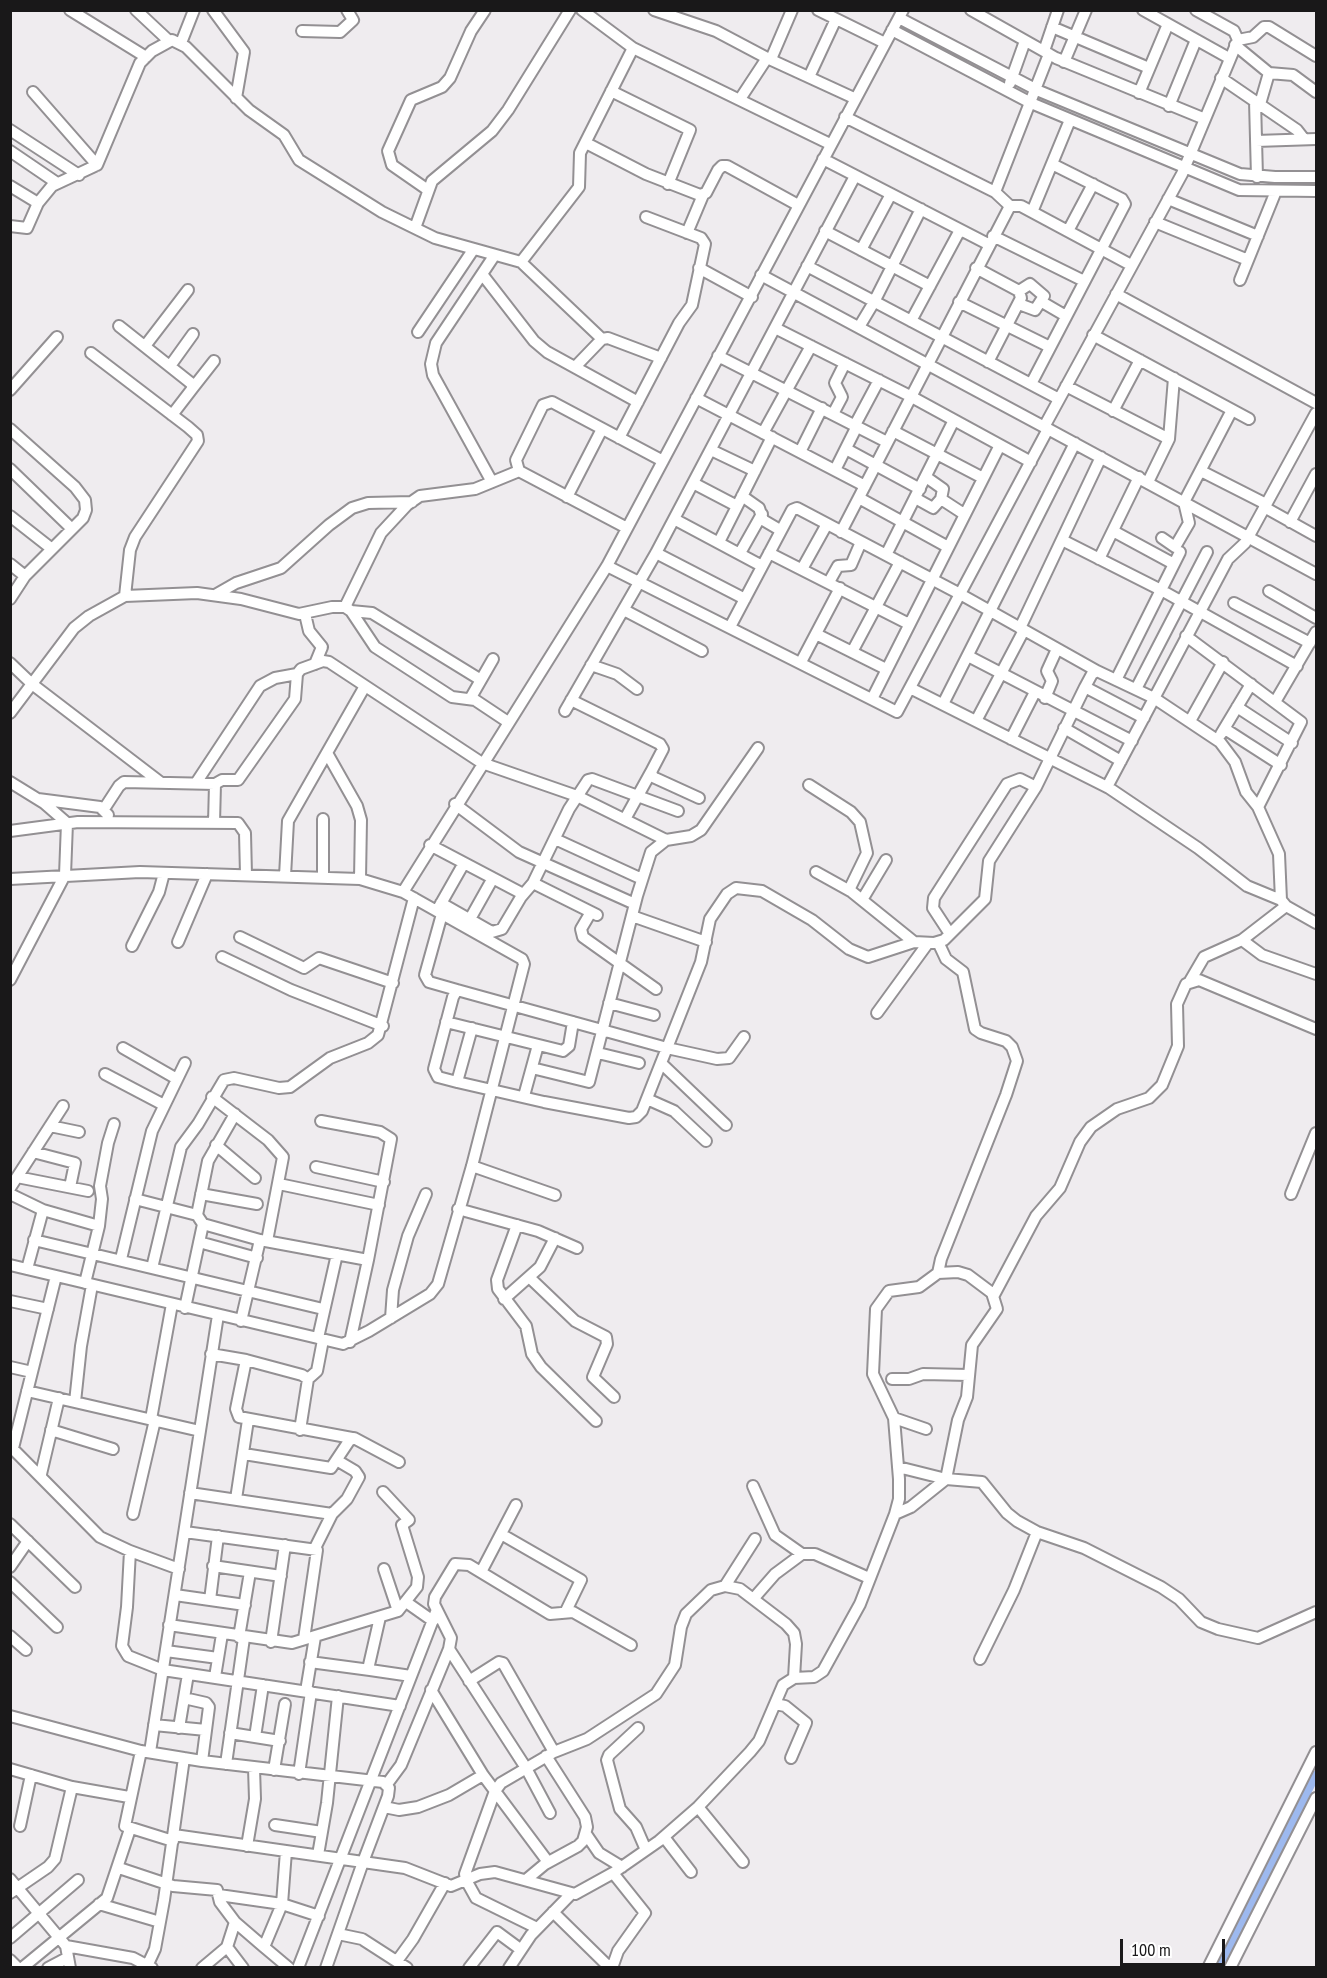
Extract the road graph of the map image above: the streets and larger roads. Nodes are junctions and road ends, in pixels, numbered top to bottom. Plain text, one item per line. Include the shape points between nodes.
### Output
1 (70, 10) edge
2 (136, 10) edge
3 (194, 10) edge
4 (213, 10) edge
5 (347, 10) edge
6 (485, 10) edge
7 (570, 10) edge
8 (582, 10) edge
9 (654, 10) edge
10 (792, 10) edge
11 (818, 10) edge
12 (971, 10) edge
13 (1058, 10) edge
14 (1086, 10) edge
15 (1143, 10) edge
16 (1196, 10) edge
17 (901, 14) edge
18 (836, 19) junction
19 (1168, 24) junction
20 (1052, 27) junction
21 (892, 30) junction
22 (302, 31) dead end
23 (1074, 38) junction
24 (168, 40) junction
25 (1196, 40) junction
26 (1025, 41) junction
27 (181, 43) junction
28 (885, 43) junction
29 (1237, 43) junction
30 (633, 48) junction
31 (1046, 53) junction
32 (1317, 56) edge
33 (146, 57) junction
34 (769, 58) junction
35 (1229, 58) junction
36 (1064, 62) junction
37 (1149, 68) junction
38 (1269, 73) junction
39 (809, 77) junction
40 (1221, 78) junction
41 (1009, 85) junction
42 (611, 91) junction
43 (33, 92) dead end
44 (1317, 92) edge
45 (1138, 93) junction
46 (1034, 97) junction
47 (236, 98) junction
48 (854, 98) junction
49 (740, 99) junction
50 (1258, 103) junction
51 (1169, 106) junction
52 (845, 117) junction
53 (1204, 119) junction
54 (1070, 120) junction
55 (10, 130) edge
56 (1304, 139) junction
57 (1317, 139) edge
58 (26, 140) junction
59 (1256, 141) junction
60 (586, 143) junction
61 (830, 144) junction
62 (13, 153) edge
63 (823, 159) junction
64 (1188, 161) junction
65 (1052, 164) junction
66 (97, 165) junction
67 (79, 175) junction
68 (855, 176) junction
69 (1257, 177) junction
70 (1317, 177) edge
71 (57, 183) junction
72 (668, 184) junction
73 (1093, 184) junction
74 (10, 186) edge
75 (428, 190) junction
76 (1276, 191) junction
77 (1317, 191) edge
78 (995, 192) junction
79 (891, 194) junction
80 (703, 195) junction
81 (1168, 199) junction
82 (38, 203) junction
83 (798, 206) junction
84 (1010, 206) junction
85 (921, 209) junction
86 (1032, 212) junction
87 (646, 217) dead end
88 (1155, 222) junction
89 (10, 226) edge
90 (415, 228) junction
91 (960, 230) junction
92 (825, 231) junction
93 (1068, 231) junction
94 (687, 233) junction
95 (1257, 236) junction
96 (991, 240) junction
97 (1101, 249) junction
98 (473, 250) junction
99 (861, 250) junction
100 (494, 256) junction
101 (1248, 260) junction
102 (521, 262) junction
103 (1131, 265) junction
104 (807, 266) junction
105 (892, 266) junction
106 (699, 268) junction
107 (976, 268) junction
108 (482, 274) junction
109 (761, 275) junction
110 (1240, 280) dead end
111 (1084, 281) junction
112 (930, 286) junction
113 (188, 290) dead end
114 (1019, 291) junction
115 (793, 292) junction
116 (1116, 294) junction
117 (752, 297) junction
118 (874, 302) junction
119 (959, 302) junction
120 (1042, 302) junction
121 (1019, 304) junction
122 (1066, 316) junction
123 (911, 321) junction
124 (119, 326) dead end
125 (1006, 326) junction
126 (859, 327) junction
127 (775, 328) junction
128 (418, 332) dead end
129 (193, 334) dead end
130 (1094, 335) junction
131 (57, 337) dead end
132 (940, 337) junction
133 (602, 339) junction
134 (145, 346) junction
135 (811, 346) junction
136 (1050, 347) junction
137 (90, 353) dead end
138 (718, 356) junction
139 (661, 358) junction
140 (1140, 360) junction
141 (213, 361) dead end
142 (988, 362) junction
143 (845, 363) junction
144 (927, 364) junction
145 (170, 366) junction
146 (575, 367) junction
147 (752, 372) junction
148 (1174, 378) junction
149 (879, 380) junction
150 (1030, 384) junction
151 (1066, 386) junction
152 (192, 389) junction
153 (10, 390) edge
154 (786, 390) junction
155 (910, 396) junction
156 (696, 398) junction
157 (1059, 399) junction
158 (638, 402) junction
159 (1317, 403) edge
160 (1232, 410) junction
161 (827, 411) junction
162 (1113, 411) junction
163 (1317, 413) edge
164 (172, 415) junction
165 (729, 415) junction
166 (1249, 418) dead end
167 (954, 420) junction
168 (856, 426) junction
169 (1046, 428) junction
170 (602, 429) junction
171 (893, 431) junction
172 (11, 432) edge
173 (767, 435) junction
174 (620, 438) junction
175 (1169, 439) junction
176 (887, 442) junction
177 (1075, 443) junction
178 (1000, 445) junction
179 (846, 449) junction
180 (711, 450) junction
181 (800, 452) junction
182 (937, 455) junction
183 (1101, 457) junction
184 (663, 461) junction
185 (1031, 462) junction
186 (876, 464) junction
187 (10, 468) edge
188 (835, 470) junction
189 (519, 471) junction
190 (755, 471) junction
191 (1201, 471) junction
192 (1317, 474) edge
193 (926, 477) junction
194 (983, 478) junction
195 (1144, 480) junction
196 (492, 482) junction
197 (693, 483) junction
198 (865, 486) junction
199 (917, 494) junction
200 (567, 496) junction
201 (859, 498) junction
202 (941, 499) junction
203 (740, 501) junction
204 (412, 502) junction
205 (1185, 502) junction
206 (1265, 506) junction
207 (762, 514) junction
208 (964, 514) junction
209 (10, 516) edge
210 (674, 519) junction
211 (903, 522) junction
212 (1290, 522) junction
213 (827, 524) junction
214 (627, 528) junction
215 (72, 529) junction
216 (780, 530) junction
217 (1113, 531) junction
218 (841, 532) junction
219 (1248, 536) junction
220 (1317, 536) edge
221 (1162, 538) dead end
222 (1062, 540) junction
223 (718, 542) junction
224 (861, 543) junction
225 (948, 547) junction
226 (52, 549) junction
227 (1180, 552) dead end
228 (1207, 552) dead end
229 (740, 553) junction
230 (769, 553) junction
231 (656, 554) junction
232 (886, 555) junction
233 (1099, 559) junction
234 (900, 562) junction
235 (10, 564) edge
236 (1174, 564) junction
237 (607, 566) junction
238 (762, 566) junction
239 (802, 569) junction
240 (1317, 574) edge
241 (25, 576) junction
242 (931, 579) junction
243 (829, 582) junction
244 (639, 583) junction
245 (840, 588) junction
246 (1161, 590) junction
247 (1269, 591) dead end
248 (960, 594) junction
249 (214, 595) junction
250 (125, 596) junction
251 (10, 599) edge
252 (745, 599) junction
253 (1181, 602) junction
254 (1234, 603) dead end
255 (876, 607) junction
256 (348, 609) junction
257 (624, 610) junction
258 (991, 611) junction
259 (1198, 612) junction
260 (305, 614) junction
261 (1317, 618) edge
262 (909, 624) junction
263 (730, 627) junction
264 (1022, 629) junction
265 (1317, 632) edge
266 (816, 634) junction
267 (1186, 636) junction
268 (1310, 643) junction
269 (1057, 649) junction
270 (702, 651) dead end
271 (852, 652) junction
272 (968, 656) junction
273 (493, 659) dead end
274 (801, 662) junction
275 (1223, 662) junction
276 (10, 663) edge
277 (315, 664) junction
278 (591, 665) junction
279 (1297, 666) junction
280 (886, 669) junction
281 (1097, 671) junction
282 (297, 674) junction
283 (1001, 675) junction
284 (481, 680) junction
285 (1116, 680) junction
286 (32, 684) junction
287 (1251, 684) junction
288 (365, 686) junction
289 (1085, 687) junction
290 (910, 688) junction
291 (637, 689) dead end
292 (1136, 689) junction
293 (1040, 695) junction
294 (1154, 698) junction
295 (470, 699) junction
296 (872, 699) junction
297 (571, 700) junction
298 (1275, 702) junction
299 (943, 704) junction
300 (1238, 707) junction
301 (565, 711) dead end
302 (1072, 712) junction
303 (10, 713) edge
304 (1144, 718) junction
305 (1190, 721) junction
306 (508, 722) junction
307 (976, 722) junction
308 (1064, 729) junction
309 (1225, 729) junction
310 (1011, 739) junction
311 (1218, 740) junction
312 (1132, 741) junction
313 (1292, 743) junction
314 (758, 748) dead end
315 (327, 753) junction
316 (1049, 758) junction
317 (1121, 761) junction
318 (482, 763) junction
319 (1281, 765) junction
320 (651, 772) junction
321 (10, 782) edge
322 (160, 782) junction
323 (196, 783) junction
324 (215, 784) junction
325 (809, 785) dead end
326 (1036, 787) junction
327 (1107, 787) junction
328 (637, 795) junction
329 (577, 796) junction
330 (699, 798) dead end
331 (38, 800) junction
332 (455, 804) junction
333 (1258, 807) junction
334 (104, 809) junction
335 (678, 811) dead end
336 (323, 819) dead end
337 (625, 819) junction
338 (112, 822) junction
339 (68, 823) junction
340 (214, 823) junction
341 (10, 831) edge
342 (555, 839) junction
343 (666, 840) junction
344 (430, 845) junction
345 (886, 860) dead end
346 (464, 863) junction
347 (542, 864) junction
348 (816, 872) dead end
349 (164, 873) junction
350 (207, 874) junction
351 (65, 875) junction
352 (246, 875) junction
353 (285, 876) junction
354 (323, 877) junction
355 (493, 878) junction
356 (10, 879) edge
357 (360, 879) junction
358 (642, 879) junction
359 (533, 882) junction
360 (849, 890) junction
361 (403, 892) junction
362 (523, 894) junction
363 (414, 898) junction
364 (862, 900) junction
365 (1283, 903) junction
366 (635, 904) junction
367 (440, 909) junction
368 (632, 916) junction
369 (470, 919) junction
370 (1317, 923) edge
371 (950, 934) junction
372 (240, 937) dead end
373 (1242, 940) junction
374 (178, 942) dead end
375 (706, 942) junction
376 (914, 942) junction
377 (933, 943) junction
378 (132, 946) dead end
379 (222, 957) dead end
380 (619, 965) junction
381 (1317, 974) edge
382 (10, 980) edge
383 (1190, 981) junction
384 (393, 983) junction
385 (656, 989) dead end
386 (457, 990) junction
387 (609, 1003) junction
388 (515, 1005) junction
389 (877, 1013) dead end
390 (654, 1016) dead end
391 (446, 1022) junction
392 (573, 1022) junction
393 (383, 1026) junction
394 (472, 1029) junction
395 (1317, 1029) edge
396 (603, 1030) junction
397 (507, 1037) junction
398 (744, 1037) dead end
399 (538, 1045) junction
400 (123, 1048) dead end
401 (667, 1048) junction
402 (597, 1053) junction
403 (185, 1063) dead end
404 (639, 1063) dead end
405 (661, 1063) junction
406 (532, 1068) junction
407 (105, 1074) dead end
408 (177, 1079) junction
409 (457, 1082) junction
410 (492, 1088) junction
411 (524, 1096) junction
412 (212, 1097) junction
413 (646, 1099) junction
414 (164, 1105) junction
415 (63, 1106) dead end
416 (235, 1114) junction
417 (321, 1121) dead end
418 (114, 1124) dead end
419 (726, 1125) dead end
420 (50, 1126) junction
421 (79, 1132) dead end
422 (1317, 1133) edge
423 (706, 1141) dead end
424 (216, 1145) junction
425 (33, 1152) junction
426 (472, 1166) junction
427 (316, 1167) dead end
428 (17, 1177) junction
429 (255, 1178) dead end
430 (384, 1182) junction
431 (279, 1184) junction
432 (70, 1187) junction
433 (88, 1191) dead end
434 (201, 1194) junction
435 (426, 1194) dead end
436 (1291, 1194) dead end
437 (555, 1195) dead end
438 (11, 1196) edge
439 (135, 1199) junction
440 (257, 1204) dead end
441 (379, 1205) junction
442 (167, 1209) junction
443 (458, 1209) junction
444 (42, 1210) junction
445 (200, 1220) junction
446 (99, 1226) junction
447 (517, 1226) junction
448 (555, 1238) junction
449 (34, 1240) junction
450 (263, 1240) junction
451 (199, 1242) junction
452 (577, 1248) dead end
453 (90, 1254) junction
454 (337, 1254) junction
455 (257, 1258) junction
456 (121, 1260) junction
457 (368, 1260) junction
458 (10, 1265) edge
459 (152, 1268) junction
460 (27, 1269) junction
461 (938, 1273) junction
462 (56, 1276) junction
463 (191, 1276) junction
464 (530, 1278) junction
465 (88, 1284) junction
466 (249, 1290) junction
467 (994, 1295) junction
468 (504, 1299) junction
469 (172, 1304) junction
470 (11, 1305) edge
471 (185, 1308) junction
472 (48, 1309) junction
473 (323, 1309) junction
474 (218, 1315) junction
475 (391, 1318) junction
476 (241, 1321) junction
477 (320, 1339) junction
478 (350, 1342) junction
479 (211, 1354) junction
480 (246, 1360) junction
481 (10, 1367) edge
482 (32, 1371) junction
483 (969, 1375) junction
484 (308, 1379) junction
485 (892, 1379) dead end
486 (27, 1391) junction
487 (614, 1397) dead end
488 (59, 1398) junction
489 (75, 1402) junction
490 (894, 1418) junction
491 (153, 1419) junction
492 (248, 1420) junction
493 (596, 1421) dead end
494 (926, 1429) dead end
495 (51, 1430) junction
496 (200, 1431) junction
497 (300, 1431) junction
498 (352, 1438) junction
499 (12, 1447) edge
500 (113, 1449) dead end
501 (244, 1454) junction
502 (338, 1461) junction
503 (399, 1462) dead end
504 (898, 1467) junction
505 (41, 1474) junction
506 (946, 1479) junction
507 (753, 1486) dead end
508 (383, 1492) dead end
509 (190, 1493) junction
510 (236, 1499) junction
511 (516, 1505) dead end
512 (133, 1514) dead end
513 (332, 1514) junction
514 (895, 1514) junction
515 (10, 1524) edge
516 (185, 1532) junction
517 (1037, 1532) junction
518 (501, 1534) junction
519 (218, 1536) junction
520 (755, 1539) dead end
521 (28, 1540) junction
522 (285, 1545) junction
523 (315, 1548) junction
524 (130, 1551) junction
525 (802, 1554) junction
526 (213, 1566) junction
527 (10, 1567) edge
528 (179, 1569) junction
529 (384, 1569) dead end
530 (250, 1572) junction
531 (481, 1572) junction
532 (281, 1576) junction
533 (869, 1578) junction
534 (10, 1582) edge
535 (725, 1586) junction
536 (75, 1587) dead end
537 (175, 1595) junction
538 (754, 1598) junction
539 (210, 1600) junction
540 (406, 1602) junction
541 (245, 1605) junction
542 (398, 1611) junction
543 (566, 1611) junction
544 (1317, 1612) edge
545 (434, 1616) junction
546 (380, 1617) junction
547 (169, 1625) junction
548 (57, 1627) dead end
549 (222, 1634) junction
550 (10, 1636) edge
551 (242, 1638) junction
552 (309, 1638) junction
553 (272, 1642) junction
554 (631, 1645) dead end
555 (449, 1649) junction
556 (26, 1650) dead end
557 (166, 1651) junction
558 (218, 1658) junction
559 (980, 1659) dead end
560 (310, 1662) junction
561 (163, 1670) junction
562 (370, 1670) junction
563 (188, 1674) junction
564 (411, 1676) junction
565 (214, 1677) junction
566 (794, 1678) junction
567 (238, 1681) junction
568 (470, 1681) junction
569 (263, 1685) junction
570 (431, 1690) junction
571 (308, 1692) junction
572 (338, 1696) junction
573 (184, 1698) junction
574 (285, 1704) dead end
575 (775, 1704) junction
576 (400, 1706) junction
577 (11, 1719) edge
578 (154, 1725) junction
579 (180, 1728) junction
580 (638, 1728) dead end
581 (206, 1730) junction
582 (230, 1733) junction
583 (255, 1737) junction
584 (280, 1741) junction
585 (146, 1751) junction
586 (1317, 1752) edge
587 (550, 1754) junction
588 (184, 1758) junction
589 (791, 1758) dead end
590 (202, 1761) junction
591 (226, 1764) junction
592 (254, 1768) junction
593 (525, 1768) junction
594 (10, 1769) edge
595 (274, 1770) junction
596 (299, 1774) junction
597 (31, 1775) junction
598 (483, 1775) junction
599 (328, 1777) junction
600 (372, 1782) junction
601 (387, 1784) junction
602 (72, 1787) junction
603 (495, 1791) junction
604 (129, 1797) junction
605 (1317, 1798) edge
606 (384, 1807) junction
607 (698, 1807) junction
608 (550, 1813) dead end
609 (275, 1825) dead end
610 (20, 1826) dead end
611 (130, 1829) junction
612 (322, 1832) junction
613 (586, 1834) junction
614 (664, 1837) junction
615 (173, 1838) junction
616 (247, 1846) junction
617 (646, 1850) junction
618 (286, 1851) junction
619 (318, 1855) junction
620 (339, 1857) junction
621 (363, 1862) junction
622 (548, 1862) junction
623 (743, 1862) dead end
624 (119, 1868) junction
625 (618, 1870) junction
626 (691, 1872) dead end
627 (527, 1879) junction
628 (78, 1880) dead end
629 (465, 1880) junction
630 (445, 1883) junction
631 (167, 1884) junction
632 (13, 1886) edge
633 (571, 1894) junction
634 (219, 1895) junction
635 (99, 1904) junction
636 (282, 1904) junction
637 (40, 1912) junction
638 (553, 1912) junction
639 (319, 1916) junction
640 (160, 1922) junction
641 (235, 1922) junction
642 (537, 1928) junction
643 (338, 1934) junction
644 (59, 1936) junction
645 (10, 1938) edge
646 (66, 1946) junction
647 (227, 1947) junction
648 (264, 1947) junction
649 (520, 1949) junction
650 (10, 1960) edge
651 (397, 1961) junction
652 (68, 1963) edge
653 (601, 1963) edge
654 (150, 1966) edge
655 (20, 1968) edge
656 (48, 1968) edge
657 (202, 1968) edge
658 (243, 1968) edge
659 (290, 1968) edge
660 (298, 1968) edge
661 (326, 1968) edge
662 (407, 1968) edge
663 (469, 1968) edge
664 (509, 1968) edge
665 (611, 1968) edge
666 (1208, 1968) edge
667 (1230, 1968) edge

1 - 33 street
2 - 24 street
3 - 27 street
4 - 47 street via 244,52
5 - 22 street via 353,20 340,32
6 - 75 street via 442,87 411,100 388,151 392,165
7 - 75 street via 492,131 432,181
8 - 30 street
9 - 34 street via 716,31
10 - 34 street
11 - 18 street
12 - 26 street
13 - 20 street
14 - 23 street
15 - 19 street
16 - 29 street via 1234,31
17 - 21 street
17 - 41 street
18 - 28 street
18 - 39 street
19 - 25 street
19 - 37 street
20 - 23 street
20 - 31 street
21 - 28 street
21 - 41 street
23 - 36 street
23 - 37 street
24 - 27 street
24 - 33 street
25 - 35 street
25 - 51 street
26 - 31 street
26 - 41 street
27 - 47 street
28 - 48 street
29 - 32 street via 1269,27
29 - 35 street
29 - 38 street
30 - 42 street
30 - 49 street
31 - 36 street
31 - 46 street
33 - 66 street
34 - 39 street
34 - 49 street
35 - 40 street
36 - 45 street
37 - 45 street
38 - 44 street via 1293,75
38 - 50 street
39 - 48 street
40 - 50 street
40 - 53 street
41 - 46 street
42 - 60 street
42 - 72 street via 690,130
43 - 66 street
45 - 51 street
46 - 54 street
46 - 64 street
46 - 78 street
47 - 90 street via 284,135 299,160
48 - 52 street
49 - 61 street
50 - 56 street
50 - 59 street
51 - 53 street
52 - 61 street
52 - 78 street
53 - 64 street
54 - 64 street
54 - 65 street
55 - 58 street
56 - 57 street
56 - 59 street
58 - 62 street
58 - 67 street
59 - 69 street
60 - 72 street
60 - 102 street via 580,153 579,187
61 - 63 street
62 - 71 street
63 - 68 street
63 - 83 street
64 - 69 street
64 - 76 street via 1239,190
64 - 81 street
65 - 73 street
65 - 86 street
66 - 67 street
67 - 71 street
68 - 79 street
68 - 92 street
69 - 70 street
71 - 82 street
72 - 80 street
73 - 93 street
73 - 97 street via 1125,204
74 - 82 street
75 - 90 street
76 - 77 street
76 - 95 street
78 - 84 street
79 - 85 street
79 - 99 street
80 - 83 street via 718,170 728,166
80 - 94 street
81 - 88 street
81 - 95 street
82 - 89 street via 27,228
83 - 109 street
84 - 86 street
84 - 96 street
85 - 91 street
85 - 105 street
86 - 93 street
87 - 94 street
88 - 101 street
88 - 103 street
90 - 98 street
91 - 96 street
91 - 112 street
92 - 99 street
92 - 104 street
93 - 97 street
94 - 106 street via 701,238 705,244
95 - 101 street
96 - 107 street
96 - 111 street
97 - 103 street
97 - 111 street
98 - 100 street
98 - 128 street
99 - 105 street
100 - 102 street
100 - 108 street
101 - 110 street
102 - 133 street
103 - 116 street
104 - 115 street
104 - 118 street
105 - 112 street
105 - 118 street
106 - 117 street
106 - 139 street via 692,305
107 - 114 street
107 - 119 street
108 - 146 street via 534,341
108 - 196 street via 436,343 431,364 433,375
109 - 115 street
109 - 117 street
111 - 122 street
112 - 123 street
113 - 134 street
114 - 120 street via 1030,284 1043,292
114 - 121 street
115 - 126 street
115 - 127 street
116 - 130 street
116 - 159 street
117 - 138 street
118 - 123 street
118 - 126 street
119 - 125 street
119 - 132 street
120 - 121 street via 1032,310
120 - 122 street
121 - 125 street
122 - 136 street
123 - 132 street
124 - 134 street
125 - 136 street
125 - 142 street
126 - 144 street
127 - 135 street
127 - 147 street
129 - 145 street
130 - 140 street
130 - 151 street
131 - 153 street
132 - 142 street
132 - 144 street
133 - 139 street via 614,339
133 - 146 street
134 - 145 street
135 - 143 street
135 - 154 street
136 - 150 street
137 - 164 street
138 - 147 street
138 - 156 street
139 - 158 street
140 - 148 street
140 - 162 street
141 - 152 street
142 - 150 street
143 - 149 street
143 - 161 street via 835,383 842,397
144 - 155 street
144 - 169 street
145 - 152 street via 188,380
146 - 158 street
147 - 154 street
147 - 165 street
148 - 160 street
148 - 175 street
149 - 155 street
149 - 168 street
150 - 157 street
151 - 157 street
151 - 162 street
152 - 164 street
154 - 161 street
154 - 173 street
155 - 167 street
155 - 171 street
156 - 165 street
156 - 184 street
157 - 169 street
158 - 174 street
160 - 166 street
160 - 191 street
161 - 168 street
161 - 181 street
162 - 175 street
163 - 206 street
164 - 250 street via 197,435 198,441 135,537
165 - 173 street
165 - 180 street
167 - 178 street
167 - 182 street
168 - 176 street
168 - 179 street
169 - 177 street
169 - 185 street
170 - 174 street
170 - 189 street via 547,402 516,460
170 - 200 street
171 - 176 street
171 - 182 street
172 - 215 street via 85,500 84,518
173 - 181 street
173 - 190 street
174 - 184 street
175 - 195 street
176 - 186 street
177 - 183 street
177 - 258 street
178 - 185 street
178 - 194 street
179 - 186 street
179 - 188 street
180 - 190 street
180 - 197 street
181 - 188 street
182 - 193 street
182 - 194 street
183 - 195 street
183 - 222 street
184 - 214 street
185 - 248 street
186 - 198 street
186 - 199 street
187 - 215 street
188 - 198 street
189 - 196 street
189 - 200 street
190 - 203 street
191 - 205 street
191 - 206 street
192 - 212 street
193 - 199 street
193 - 202 street via 942,487
194 - 208 street
195 - 205 street
195 - 217 street
196 - 204 street via 475,489 420,496
197 - 203 street
197 - 210 street
198 - 201 street
199 - 202 street via 933,508
199 - 211 street
200 - 214 street
201 - 211 street
201 - 218 street
202 - 208 street
203 - 207 street via 759,508
203 - 223 street
204 - 249 street via 368,503 352,508 281,568
204 - 256 street via 381,533
205 - 219 street
205 - 221 street via 1189,523 1175,547
206 - 212 street
206 - 219 street
207 - 216 street via 763,520
207 - 229 street
208 - 225 street
209 - 226 street
210 - 223 street
210 - 231 street
211 - 225 street
211 - 232 street
212 - 220 street
213 - 216 street via 794,508
213 - 218 street
213 - 239 street
214 - 237 street
215 - 226 street
216 - 230 street
217 - 233 street
217 - 236 street
218 - 224 street
219 - 240 street
219 - 259 street via 1241,550 1228,559
222 - 233 street
222 - 264 street
223 - 229 street
224 - 232 street
224 - 243 street via 851,565 838,566
225 - 242 street
226 - 241 street
227 - 236 street
228 - 253 street
229 - 238 street
230 - 238 street
230 - 239 street
231 - 244 street
231 - 252 street
232 - 234 street
233 - 246 street
234 - 242 street
234 - 255 street
235 - 241 street
236 - 246 street
237 - 244 street
237 - 306 street
238 - 252 street
239 - 243 street
241 - 251 street
242 - 248 street
242 - 262 street
243 - 245 street
244 - 257 street
244 - 263 street
245 - 255 street
245 - 266 street
246 - 253 street
246 - 285 street
247 - 261 street
248 - 258 street
248 - 290 street
249 - 250 street
249 - 260 street
250 - 286 street via 74,628
252 - 263 street
253 - 259 street
253 - 292 street
254 - 268 street
255 - 262 street
255 - 271 street
256 - 260 street via 332,607
256 - 284 street via 372,613
256 - 295 street via 375,647 452,697
257 - 270 street
257 - 278 street
258 - 264 street
258 - 272 street
259 - 267 street
259 - 279 street
260 - 277 street via 309,631 322,647
262 - 280 street
263 - 274 street
264 - 269 street
264 - 283 street
265 - 268 street
266 - 271 street
266 - 274 street
267 - 275 street
267 - 294 street
268 - 279 street
269 - 281 street
269 - 293 street via 1047,671 1052,681
271 - 280 street
272 - 283 street
272 - 299 street
273 - 284 street
274 - 296 street
275 - 287 street
275 - 305 street
276 - 286 street
277 - 282 street
277 - 288 street via 329,662
278 - 291 street via 617,674
278 - 297 street
279 - 298 street
280 - 296 street
281 - 285 street
281 - 289 street
282 - 323 street via 260,686
282 - 324 street via 295,699 238,780
283 - 293 street
283 - 307 street
284 - 295 street
285 - 292 street
286 - 303 street
286 - 322 street
287 - 298 street
287 - 300 street
288 - 315 street
288 - 318 street
289 - 302 street
289 - 304 street
290 - 296 street via 897,712
290 - 299 street
292 - 294 street
293 - 302 street
293 - 310 street
294 - 304 street
294 - 305 street
295 - 306 street
297 - 301 street
297 - 320 street via 663,747
298 - 313 street via 1301,722
299 - 307 street
300 - 309 street
300 - 313 street
302 - 308 street
302 - 312 street
304 - 312 street
305 - 311 street
306 - 318 street
307 - 310 street
308 - 316 street
308 - 317 street
309 - 311 street
309 - 319 street
310 - 316 street
311 - 333 street via 1235,762 1246,792
312 - 317 street
313 - 319 street
314 - 343 street via 701,830 692,836
315 - 353 street via 288,821
315 - 357 street via 361,820
316 - 326 street
316 - 327 street
317 - 327 street
318 - 329 street
318 - 332 street
319 - 333 street
320 - 328 street
320 - 330 street via 656,780
321 - 331 street
322 - 323 street
322 - 334 street via 124,782
323 - 324 street
324 - 340 street
325 - 360 street via 860,822 867,853
326 - 371 street via 989,861 985,899
326 - 371 street via 1020,779 1007,784 934,898 933,908
327 - 365 street via 1247,885
328 - 329 street via 592,779 583,784
328 - 335 street
328 - 337 street
329 - 337 street
329 - 342 street
331 - 334 street
331 - 339 street
332 - 344 street
332 - 347 street via 519,852
333 - 365 street via 1281,860
334 - 338 street
336 - 354 street
337 - 343 street
338 - 339 street
338 - 340 street
339 - 341 street
339 - 351 street
340 - 352 street via 243,826
342 - 347 street
342 - 358 street
343 - 358 street via 651,852
344 - 346 street
344 - 361 street
345 - 364 street
346 - 355 street
346 - 367 street
347 - 359 street
347 - 366 street
348 - 360 street
349 - 350 street
349 - 351 street
349 - 378 street via 159,892
350 - 352 street
350 - 374 street
351 - 356 street
351 - 382 street
352 - 353 street
353 - 354 street
354 - 357 street
355 - 362 street
355 - 369 street
357 - 361 street
358 - 366 street
359 - 362 street
359 - 380 street via 594,914 581,929 583,937
360 - 364 street
361 - 363 street
362 - 369 street via 498,932
363 - 367 street
363 - 384 street
364 - 376 street
365 - 370 street
365 - 373 street
366 - 368 street
367 - 369 street
367 - 386 street via 425,975 429,982
367 - 388 street via 522,959
368 - 375 street
368 - 380 street
371 - 377 street
372 - 384 street via 304,968 319,958
373 - 381 street via 1262,955
373 - 383 street via 1204,957
375 - 376 street via 710,919 727,894 736,888 772,897 812,920 849,949 868,957
375 - 401 street
376 - 377 street
377 - 389 street
377 - 461 street via 966,978 975,1029 1006,1041 1017,1061
379 - 393 street via 291,990
380 - 385 street
380 - 387 street
383 - 395 street via 1199,980
383 - 467 street via 1180,993 1178,1046 1162,1085 1149,1098 1117,1109 1090,1127 1060,1188 1036,1216
384 - 393 street
386 - 388 street
386 - 391 street
387 - 390 street
387 - 396 street
388 - 392 street
388 - 397 street
391 - 394 street
391 - 409 street via 434,1069 438,1077
392 - 396 street
392 - 399 street via 566,1050
393 - 412 street via 368,1043 330,1058 296,1084 279,1088 230,1077
394 - 397 street
394 - 409 street
396 - 401 street
396 - 402 street
397 - 399 street
397 - 410 street
398 - 401 street via 724,1060
399 - 406 street
400 - 408 street
401 - 405 street
402 - 404 street
402 - 406 street via 589,1082
403 - 408 street
405 - 413 street
405 - 419 street
406 - 411 street
407 - 414 street
408 - 414 street
409 - 410 street
410 - 411 street
410 - 426 street
411 - 413 street via 629,1118 642,1112
412 - 416 street
412 - 442 street via 181,1147
413 - 423 street via 674,1111
414 - 439 street via 152,1131
415 - 420 street
416 - 424 street
416 - 431 street via 283,1156
417 - 430 street via 387,1135 391,1148
418 - 446 street via 100,1186
420 - 421 street
420 - 425 street
422 - 436 street
424 - 429 street
424 - 434 street
425 - 428 street
425 - 432 street via 75,1163
426 - 437 street
426 - 443 street
427 - 430 street
428 - 432 street
428 - 438 street
430 - 441 street
431 - 441 street
431 - 450 street
432 - 433 street
434 - 440 street
434 - 445 street
435 - 475 street via 408,1236 393,1290
438 - 444 street
439 - 442 street
439 - 456 street
441 - 457 street
442 - 445 street
442 - 459 street
443 - 447 street
443 - 475 street via 435,1289
444 - 446 street
444 - 449 street
445 - 450 street
445 - 451 street
446 - 453 street
447 - 448 street
447 - 468 street via 497,1280
448 - 452 street
448 - 464 street
449 - 453 street
449 - 460 street
450 - 454 street
450 - 455 street
451 - 455 street
451 - 463 street
453 - 456 street
453 - 465 street
454 - 457 street
454 - 473 street
455 - 466 street
456 - 459 street
457 - 478 street
458 - 460 street
459 - 463 street
460 - 462 street
461 - 467 street via 968,1275
461 - 490 street via 919,1287 888,1291 876,1309 873,1374
462 - 465 street
462 - 472 street
463 - 466 street
463 - 471 street
464 - 468 street
464 - 487 street via 575,1321 606,1337 607,1344 593,1377
465 - 469 street
465 - 489 street
466 - 473 street
466 - 476 street
467 - 483 street via 997,1309 972,1346
468 - 493 street via 526,1326 532,1354 541,1367
469 - 471 street
469 - 491 street
470 - 472 street
471 - 474 street
472 - 482 street
473 - 477 street
474 - 476 street
474 - 479 street
475 - 478 street
476 - 477 street
477 - 478 street
477 - 484 street via 317,1371
479 - 480 street
479 - 496 street
480 - 484 street
480 - 492 street via 236,1409 239,1417
481 - 482 street
482 - 486 street
483 - 485 street via 922,1374
483 - 506 street
484 - 497 street
486 - 488 street
486 - 499 street
488 - 489 street
488 - 495 street
489 - 491 street
490 - 494 street
490 - 504 street
491 - 496 street
491 - 512 street
492 - 497 street
492 - 501 street
495 - 500 street
495 - 505 street
496 - 509 street
497 - 498 street
498 - 502 street
498 - 503 street
499 - 505 street
501 - 502 street via 331,1468
501 - 510 street
502 - 513 street via 359,1477 347,1499
504 - 506 street
504 - 514 street via 899,1499
505 - 524 street via 100,1537
506 - 514 street via 911,1507
506 - 517 street via 982,1482 1007,1513
507 - 525 street via 775,1535
508 - 540 street via 409,1520 402,1525 418,1583
509 - 510 street
509 - 516 street
510 - 513 street
511 - 518 street
513 - 523 street
514 - 533 street
515 - 521 street
516 - 519 street
516 - 528 street
517 - 544 street via 1084,1548 1161,1587 1201,1622 1218,1629 1258,1638
517 - 559 street
518 - 531 street
518 - 543 street via 581,1580
519 - 522 street
519 - 526 street
520 - 535 street
521 - 527 street
521 - 536 street
522 - 523 street
522 - 532 street
523 - 552 street via 318,1555
524 - 528 street
524 - 561 street via 123,1652
525 - 533 street via 814,1554
525 - 538 street via 775,1574
526 - 530 street
526 - 539 street
528 - 537 street
529 - 542 street
530 - 532 street
530 - 541 street
531 - 543 street via 550,1614
531 - 545 street via 469,1565 455,1564 435,1597
532 - 553 street
533 - 566 street via 860,1604 823,1671 814,1677
534 - 548 street
535 - 538 street
535 - 587 street via 711,1590 686,1614 675,1665 656,1694 587,1739
537 - 539 street
537 - 547 street
538 - 566 street via 794,1633
539 - 541 street
540 - 542 street
540 - 545 street
541 - 551 street
542 - 546 street
543 - 554 street via 584,1617
545 - 555 street via 451,1638
545 - 564 street
546 - 552 street
546 - 562 street
547 - 549 street
547 - 557 street
549 - 551 street
549 - 558 street
550 - 556 street
551 - 553 street
551 - 567 street
552 - 553 street via 292,1643
552 - 560 street
555 - 568 street
555 - 570 street
557 - 558 street
557 - 561 street
558 - 565 street
560 - 562 street
560 - 571 street
561 - 563 street
561 - 578 street
562 - 564 street
563 - 565 street
563 - 573 street
564 - 576 street
565 - 567 street
566 - 575 street via 783,1685
567 - 569 street
567 - 582 street
568 - 587 street via 503,1663
568 - 593 street
569 - 571 street
569 - 583 street
570 - 598 street
570 - 601 street via 401,1765
571 - 572 street
571 - 596 street
572 - 576 street
572 - 599 street
573 - 579 street
573 - 581 street via 208,1704
574 - 584 street
575 - 589 street via 785,1706 806,1723
575 - 607 street via 759,1741
576 - 600 street
577 - 585 street
578 - 579 street
578 - 585 street
579 - 581 street
580 - 617 street via 607,1760 620,1809 636,1827
581 - 590 street
582 - 583 street
582 - 591 street
583 - 584 street
584 - 595 street
585 - 588 street
585 - 604 street
586 - 666 street
587 - 593 street
587 - 613 street via 585,1817
588 - 590 street
588 - 615 street
590 - 591 street
591 - 592 street
592 - 595 street
592 - 616 street via 255,1799
593 - 603 street
593 - 608 street
594 - 597 street
595 - 596 street
596 - 599 street
597 - 602 street
597 - 610 street
598 - 603 street
598 - 606 street via 418,1807
599 - 600 street
599 - 612 street
600 - 601 street
600 - 620 street
601 - 606 street
602 - 604 street
602 - 632 street via 55,1859
603 - 622 street
603 - 629 street
604 - 611 street via 124,1822
605 - 667 street
606 - 621 street
607 - 614 street
607 - 623 street
609 - 612 street
611 - 615 street
611 - 624 street
612 - 619 street
613 - 622 street via 578,1846
613 - 625 street via 599,1854
614 - 617 street
614 - 626 street
615 - 616 street
615 - 631 street
616 - 618 street
617 - 625 street
618 - 619 street
618 - 636 street
619 - 620 street
620 - 621 street
620 - 639 street
621 - 630 street via 405,1868
621 - 643 street
622 - 627 street
624 - 631 street
624 - 635 street via 110,1894
625 - 633 street
625 - 665 street via 645,1913
627 - 629 street via 495,1872
627 - 633 street
628 - 637 street
629 - 630 street via 456,1885
629 - 642 street via 476,1898
630 - 651 street
631 - 634 street via 217,1890
631 - 640 street
632 - 637 street
633 - 638 street
634 - 636 street
634 - 641 street
635 - 640 street
635 - 644 street
636 - 639 street
636 - 648 street
637 - 644 street
637 - 645 street
638 - 642 street
638 - 653 street
639 - 660 street
640 - 654 street
641 - 647 street
641 - 648 street
642 - 649 street
643 - 651 street via 362,1938
643 - 661 street
644 - 646 street
644 - 655 street
646 - 652 street
646 - 654 street via 122,1956
647 - 657 street
647 - 658 street
648 - 659 street
649 - 663 street via 497,1932
649 - 664 street
650 - 655 street
651 - 662 street
652 - 656 street
653 - 665 street

